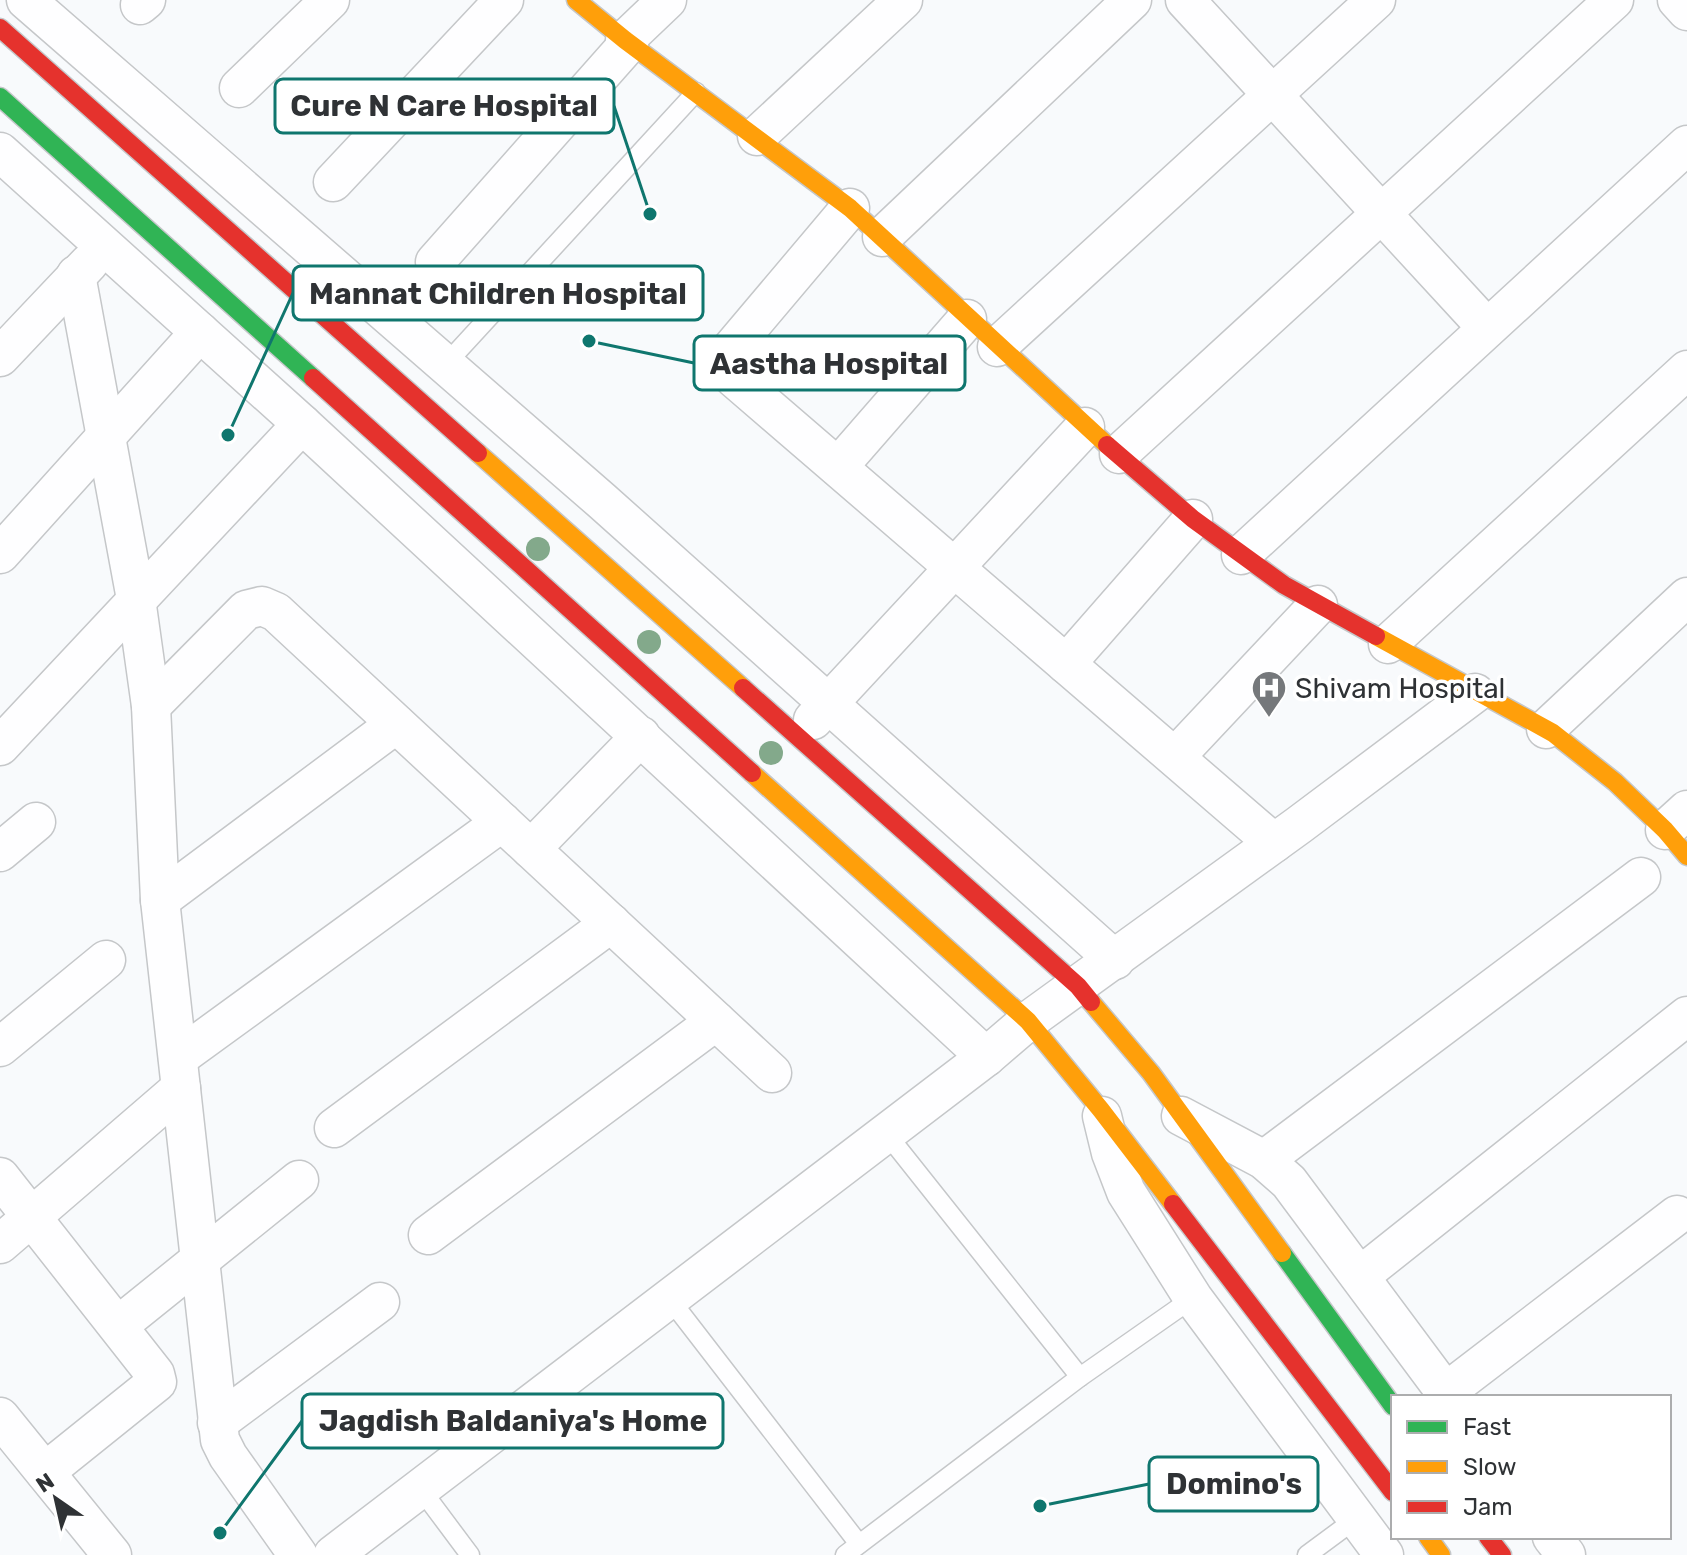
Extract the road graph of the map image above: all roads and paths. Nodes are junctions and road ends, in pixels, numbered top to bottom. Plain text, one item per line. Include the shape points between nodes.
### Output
1 (26, 0) edge
2 (330, 0) edge
3 (504, 0) edge
4 (576, 0) edge
5 (667, 0) edge
6 (903, 0) edge
7 (1132, 0) edge
8 (1185, 0) edge
9 (1376, 0) edge
10 (1614, 0) edge
11 (1677, 0) edge
12 (1687, 11) edge
13 (0, 28) edge
14 (627, 42) junction
15 (239, 88) dead end
16 (696, 92) junction
17 (1272, 96) junction
18 (0, 97) edge
19 (757, 136) junction
20 (1687, 145) edge
21 (3, 161) edge
22 (333, 182) dead end
23 (850, 208) junction
24 (1382, 213) junction
25 (882, 237) junction
26 (106, 246) junction
27 (435, 262) dead end
28 (76, 275) junction
29 (967, 319) junction
30 (1487, 328) junction
31 (200, 332) junction
32 (997, 347) junction
33 (0, 357) edge
34 (445, 365) junction
35 (1687, 370) edge
36 (302, 424) junction
37 (1085, 427) junction
38 (106, 436) junction
39 (1119, 454) junction
40 (838, 467) junction
41 (1193, 519) junction
42 (0, 554) edge
43 (1241, 555) junction
44 (955, 568) junction
45 (1687, 597) edge
46 (136, 599) junction
47 (1318, 605) junction
48 (1388, 644) junction
49 (1066, 664) junction
50 (1475, 693) junction
51 (829, 703) junction
52 (151, 706) junction
53 (396, 724) junction
54 (1546, 729) junction
55 (641, 736) junction
56 (798, 737) junction
57 (0, 746) edge
58 (1175, 757) junction
59 (36, 822) dead end
60 (502, 822) junction
61 (1680, 832) edge
62 (1274, 843) junction
63 (531, 849) junction
64 (0, 852) edge
65 (1641, 877) dead end
66 (160, 900) junction
67 (611, 923) junction
68 (106, 960) dead end
69 (1115, 960) junction
70 (1078, 986) junction
71 (1687, 1016) edge
72 (716, 1021) junction
73 (1028, 1021) junction
74 (2, 1042) edge
75 (986, 1057) junction
76 (179, 1073) junction
77 (772, 1073) dead end
78 (1101, 1110) junction
79 (1181, 1116) junction
80 (334, 1128) dead end
81 (886, 1133) junction
82 (1264, 1160) junction
83 (0, 1177) edge
84 (299, 1180) dead end
85 (1677, 1215) dead end
86 (32, 1216) junction
87 (428, 1235) dead end
88 (0, 1244) edge
89 (199, 1261) junction
90 (1360, 1276) junction
91 (669, 1298) junction
92 (1193, 1298) junction
93 (380, 1302) dead end
94 (119, 1325) junction
95 (1080, 1377) junction
96 (1447, 1395) edge
97 (1391, 1403) edge
98 (0, 1417) edge
99 (217, 1423) junction
100 (45, 1472) junction
101 (420, 1488) junction
102 (1391, 1489) edge
103 (1357, 1518) junction
104 (1490, 1539) edge
105 (1554, 1539) edge
106 (348, 1550) edge
107 (852, 1550) edge
108 (112, 1555) edge
109 (298, 1555) edge
110 (470, 1555) edge
111 (1307, 1555) edge
112 (1384, 1555) edge
113 (1502, 1555) edge
114 (1566, 1555) edge

1 - 34 street
2 - 15 street
3 - 22 street
4 - 14 street
5 - 14 street
6 - 19 street
7 - 25 street
8 - 17 street
9 - 17 street
10 - 24 street
11 - 12 street
13 - 56 street
14 - 16 street
14 - 27 street
16 - 19 street
16 - 34 lane
17 - 24 street
17 - 32 street
18 - 73 street
19 - 23 street
20 - 30 street
21 - 26 street
23 - 25 street
23 - 40 street via 731,349 727,365 734,378
24 - 30 street
24 - 39 street
25 - 29 street
26 - 28 street
26 - 31 street
28 - 33 street
28 - 38 street
29 - 32 street
29 - 40 street
30 - 43 street
31 - 36 street
31 - 38 street
32 - 37 street
34 - 51 street
35 - 48 street
36 - 46 street
36 - 55 street
37 - 39 street
37 - 44 street
38 - 42 street
38 - 46 street
39 - 41 street
40 - 44 street
41 - 43 street
41 - 49 street
43 - 47 street
44 - 49 street
44 - 51 street
45 - 54 street
46 - 52 street
46 - 57 street
47 - 48 street
47 - 58 street
48 - 50 street
49 - 58 street
50 - 54 street
50 - 62 street
51 - 56 street
51 - 69 street
52 - 53 street via 246,610 262,606 276,612
52 - 66 street
53 - 60 street
53 - 66 street
54 - 61 street
55 - 63 street
55 - 75 street
56 - 70 street
58 - 62 street
59 - 64 street
60 - 63 street
60 - 76 street
62 - 69 street
63 - 67 street
65 - 82 street
66 - 76 street
67 - 72 street
67 - 80 street
68 - 74 street
69 - 70 street
70 - 73 street
70 - 79 street
71 - 90 street
72 - 77 street
72 - 87 street
73 - 75 street
73 - 78 street
75 - 81 street
76 - 86 street
76 - 89 street
78 - 92 street via 1126,1192
78 - 102 street
79 - 82 street
79 - 97 street
81 - 91 street
81 - 95 lane
82 - 90 street via 1289,1182
83 - 86 street
84 - 89 street
85 - 96 street
86 - 88 street
86 - 94 street
89 - 94 street
89 - 99 street
90 - 96 street
91 - 101 street
91 - 107 lane
92 - 95 lane
92 - 103 street
93 - 99 street
94 - 100 street via 157,1382
95 - 107 lane
98 - 100 street
99 - 109 street via 228,1456
100 - 108 street
101 - 106 street
101 - 110 lane
103 - 111 lane
103 - 112 street
104 - 113 street
105 - 114 street

